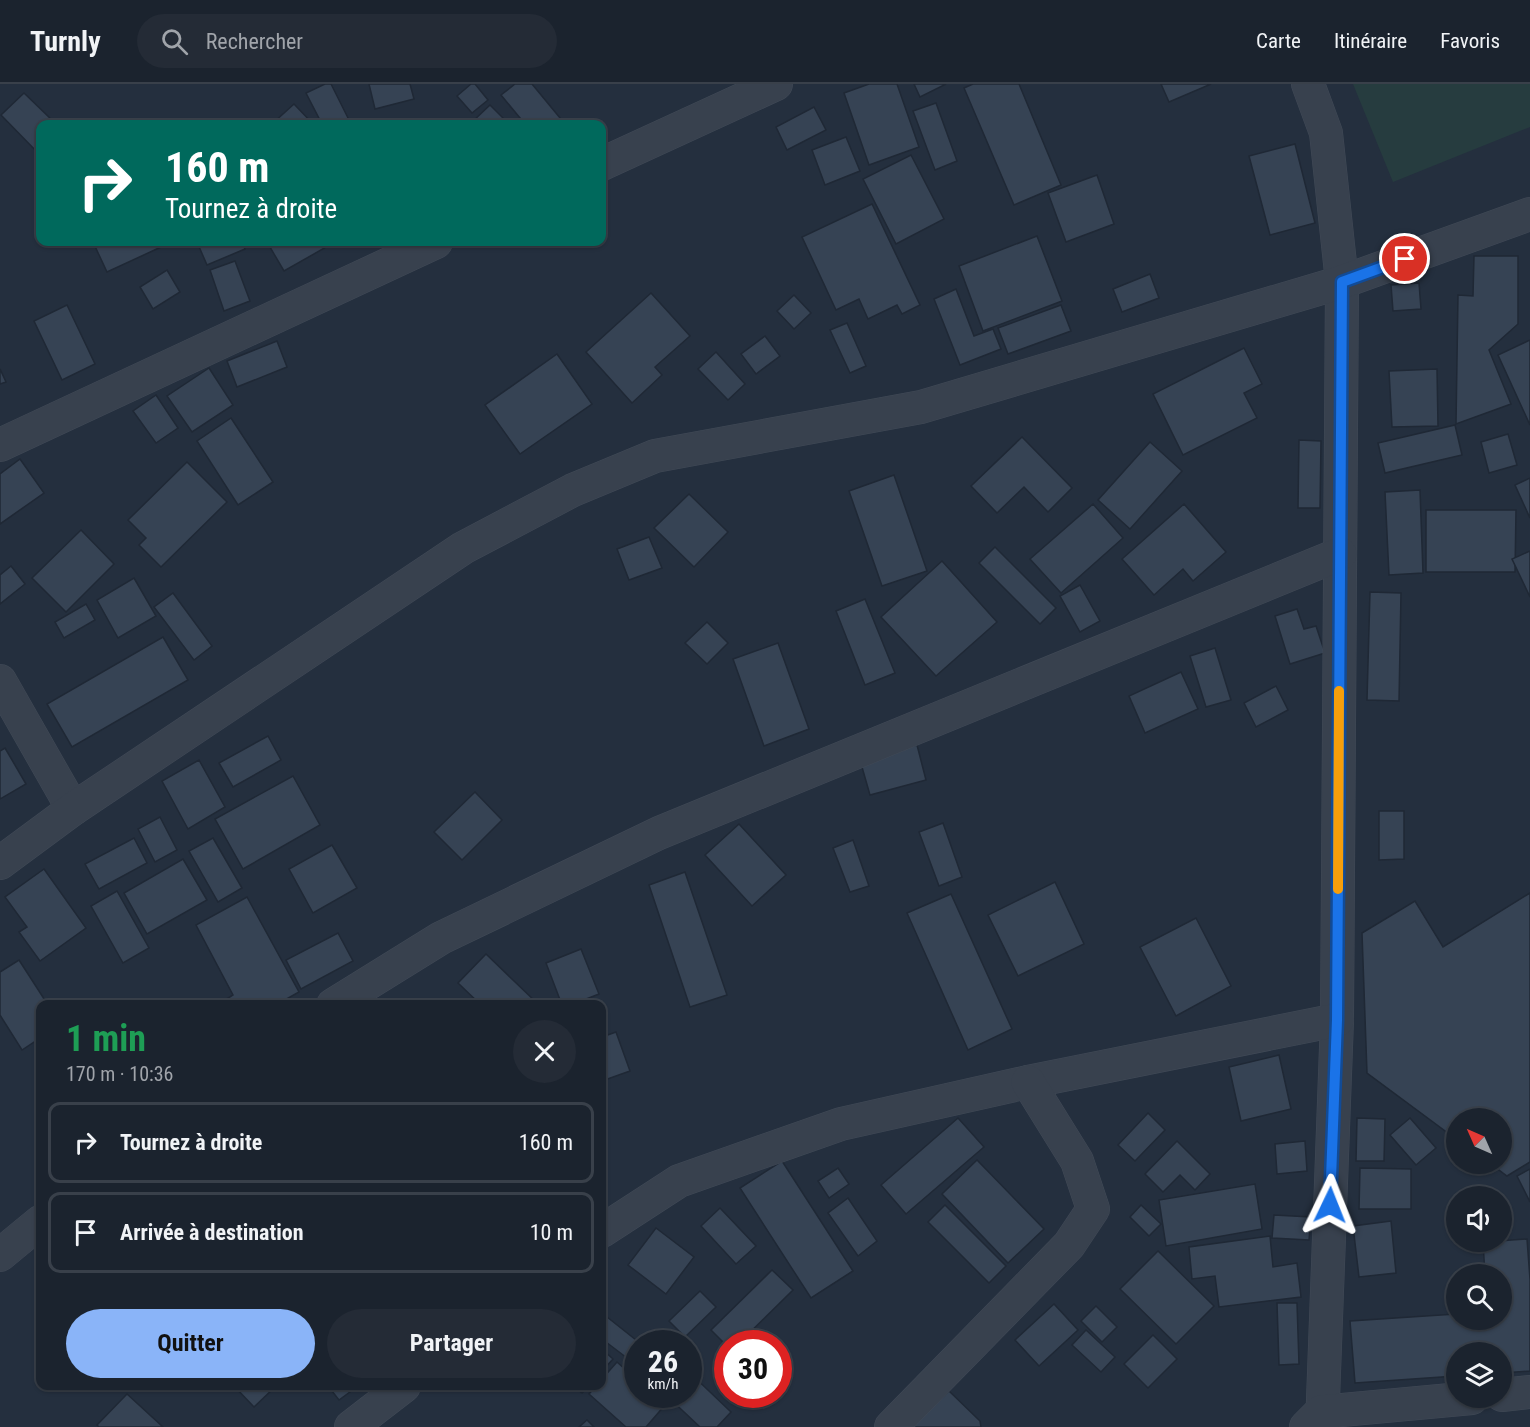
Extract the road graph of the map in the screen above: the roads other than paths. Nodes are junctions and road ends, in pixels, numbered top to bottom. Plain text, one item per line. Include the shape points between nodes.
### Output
1 (776, 84) edge
2 (1308, 84) edge
3 (738, 92) edge
4 (606, 163) edge
5 (1530, 214) edge
6 (427, 246) edge
7 (1342, 282) junction
8 (0, 445) edge
9 (1340, 554) junction
10 (0, 681) edge
11 (73, 809) junction
12 (0, 863) edge
13 (341, 1000) edge
14 (1337, 1020) junction
15 (1028, 1082) junction
16 (36, 1225) edge
17 (606, 1228) edge
18 (0, 1255) edge
19 (399, 1390) edge
20 (1530, 1392) edge
21 (1512, 1394) edge
22 (1446, 1402) edge
23 (1316, 1422) edge
24 (351, 1427) edge
25 (891, 1427) edge

1 - 3 street
2 - 7 street via 1326,133
3 - 4 street
5 - 7 street
6 - 8 street
7 - 9 street
7 - 11 street via 921,407 655,456 573,490 463,548
9 - 13 street via 659,833 441,938
9 - 14 street
10 - 11 street
11 - 12 street
14 - 15 street
14 - 23 street
15 - 17 street via 841,1124 679,1181
15 - 25 street via 1077,1161 1093,1209 1069,1245
16 - 18 street
19 - 24 street
20 - 21 street
22 - 23 street

